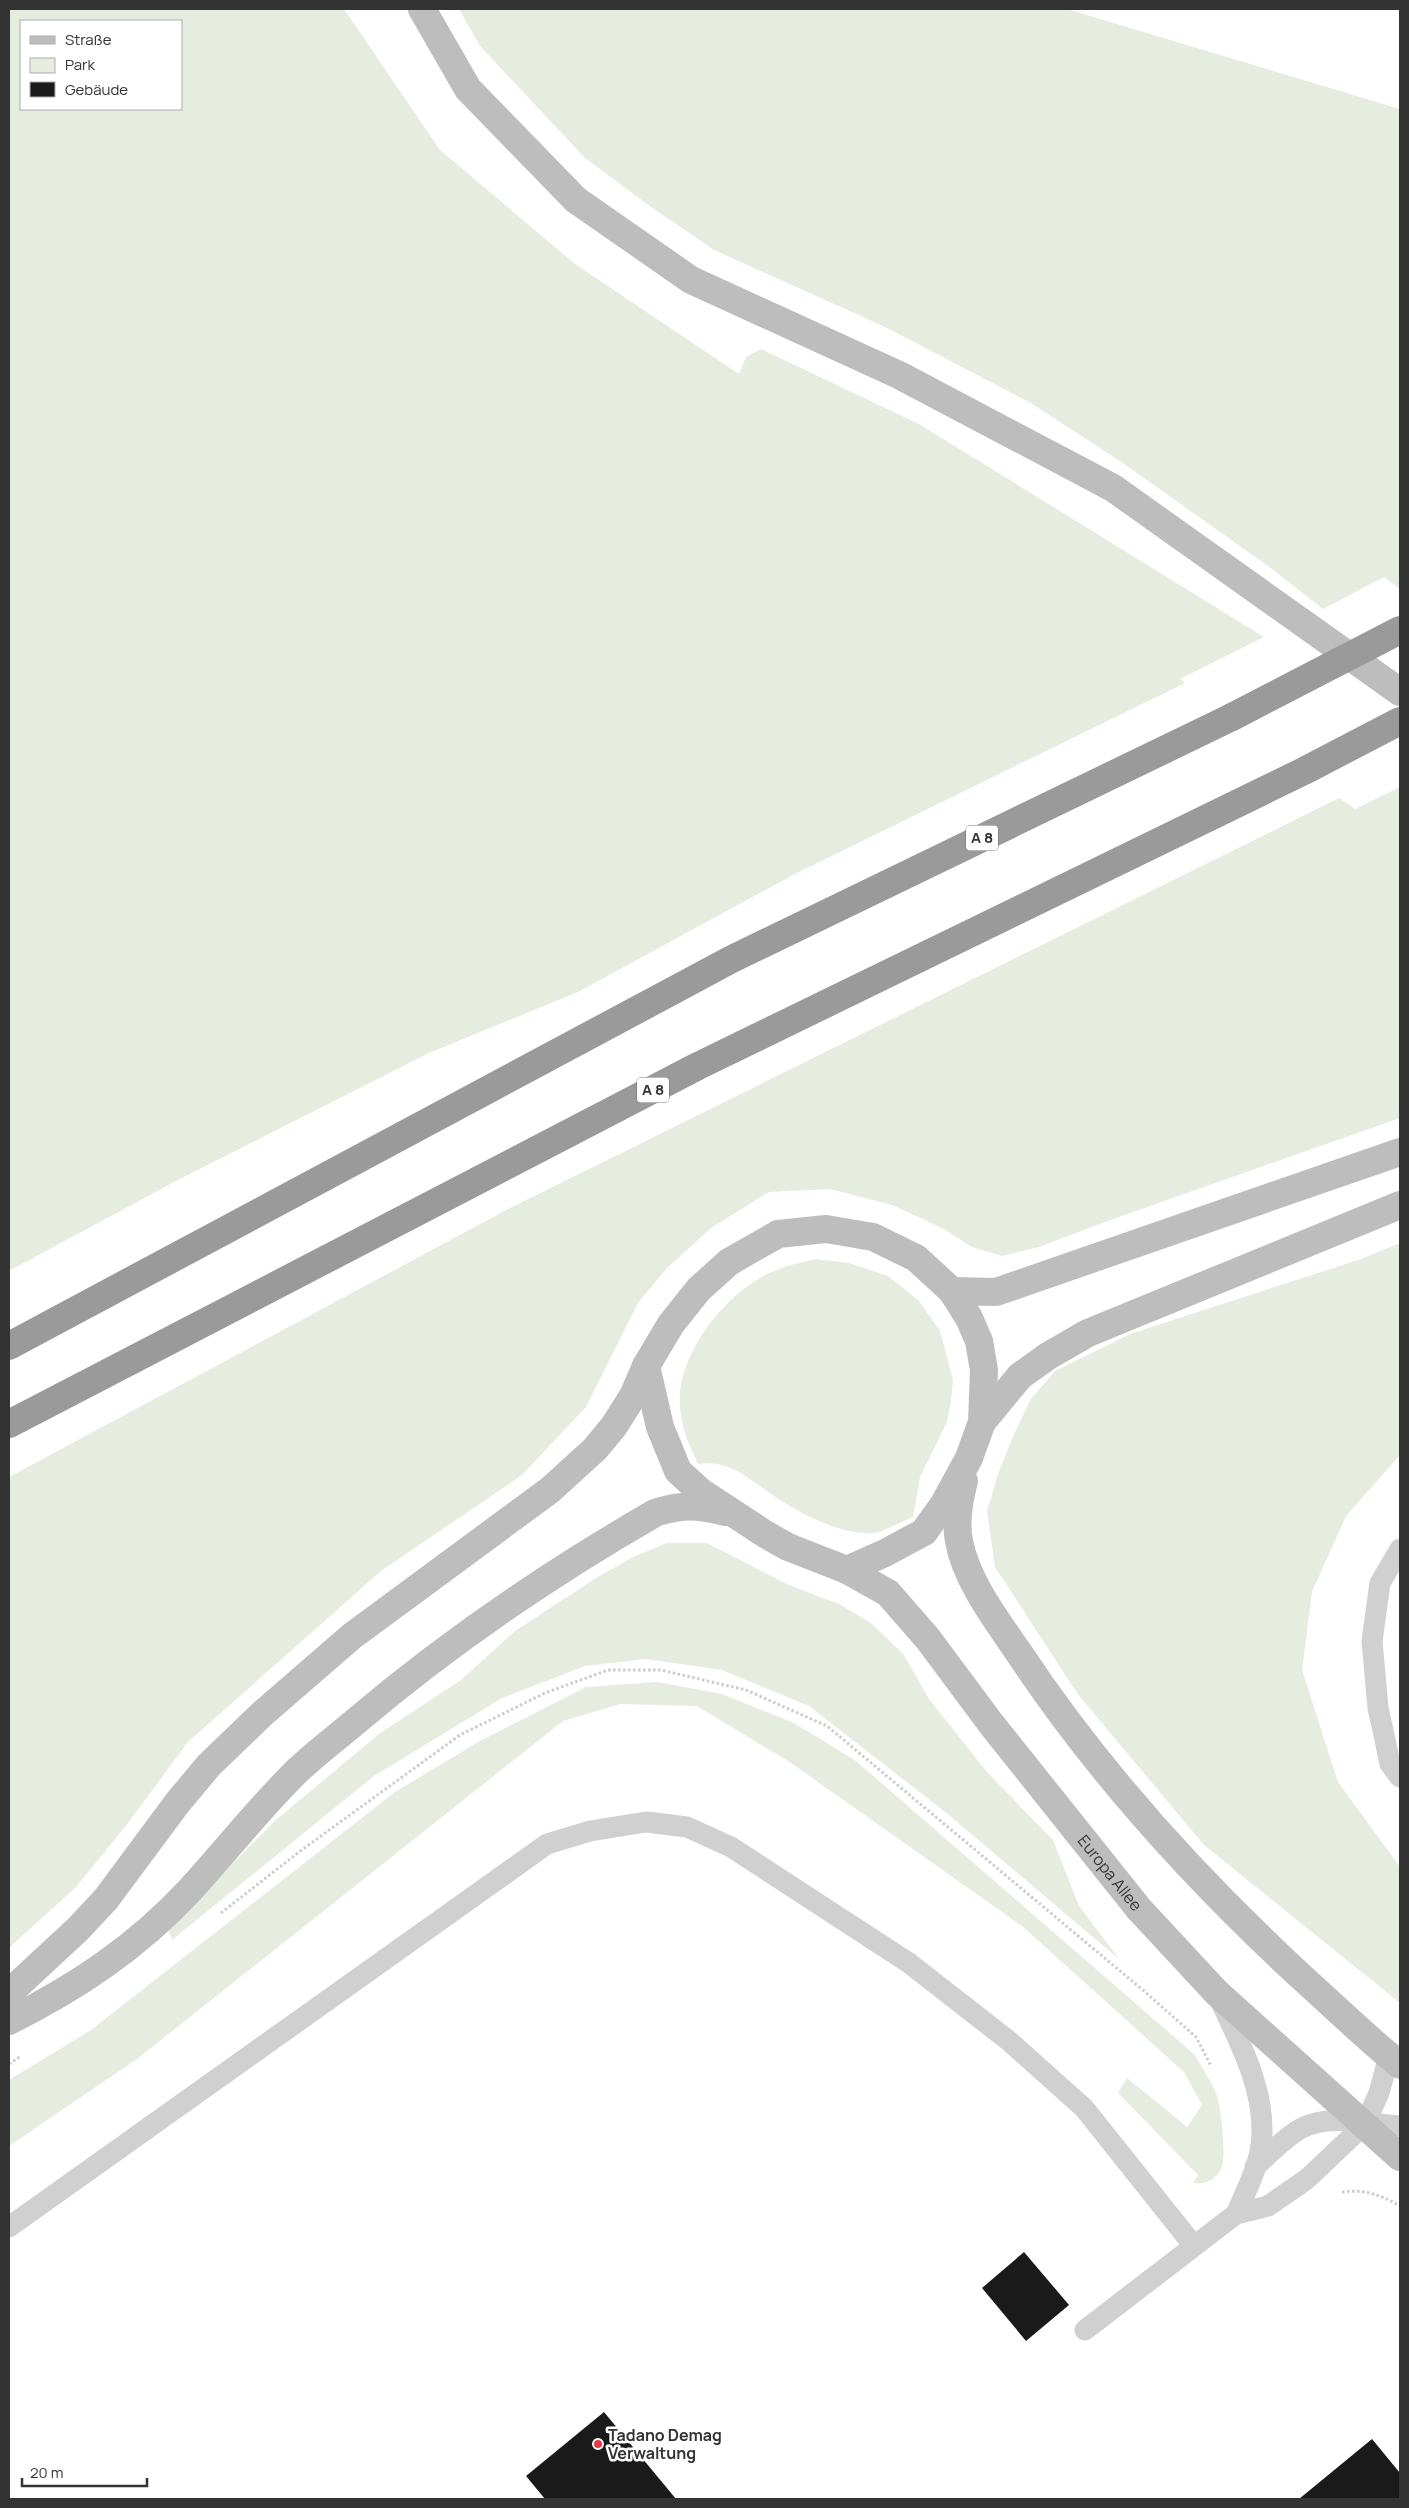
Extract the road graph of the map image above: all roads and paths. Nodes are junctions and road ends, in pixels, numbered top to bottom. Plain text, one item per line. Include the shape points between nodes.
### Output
1 (422, 9) edge
2 (1400, 630) edge
3 (1400, 692) edge
4 (1400, 721) edge
5 (1400, 1152) edge
6 (1400, 1205) edge
7 (952, 1291) junction
8 (9, 1346) edge
9 (646, 1366) junction
10 (982, 1422) junction
11 (9, 1424) edge
12 (969, 1458) junction
13 (740, 1516) junction
14 (1400, 1549) edge
15 (847, 1570) junction
16 (1400, 1777) edge
17 (9, 1993) edge
18 (1217, 1993) junction
19 (9, 2021) edge
20 (1395, 2060) edge
21 (1365, 2124) junction
22 (1400, 2126) edge
23 (1400, 2157) edge
24 (1255, 2167) junction
25 (1334, 2193) dead end
26 (1400, 2206) edge
27 (1236, 2214) junction
28 (9, 2227) edge
29 (1194, 2246) junction
30 (1084, 2330) dead end

1 - 3 main road via 468,89 583,206 691,280 899,375 1113,488
2 - 8 highway, A 8, bridge via 1232,717 732,959
4 - 11 highway, A 8 via 1304,771 698,1066
5 - 7 main road via 996,1292
6 - 10 main road via 1088,1333 1020,1376
7 - 9 main road via 916,1258 873,1237 826,1229 778,1234 730,1262 699,1289 671,1324
7 - 10 main road via 970,1318 979,1341 984,1370
9 - 13 main road, Europa Allee via 660,1427 678,1472 700,1492
9 - 17 main road via 633,1396 595,1449 543,1495 352,1636 262,1714 209,1765 152,1834 106,1899
10 - 12 main road
12 - 15 main road via 944,1504 924,1532
12 - 20 main road via 961,1493 957,1527 959,1542 980,1591 1041,1688 1172,1848 1242,1922
13 - 15 main road, Europa Allee via 788,1547
13 - 19 main road via 703,1507 676,1506 655,1513 528,1590 431,1660 299,1769 190,1890 131,1946 94,1974
14 - 16 lane via 1380,1583 1372,1641 1378,1708 1390,1764
15 - 18 main road, Europa Allee via 888,1593 909,1615 1139,1909
18 - 21 main road, Europa Allee
18 - 24 lane via 1247,2058 1255,2086 1262,2134
20 - 21 lane
21 - 22 lane
21 - 23 main road, Europa Allee
21 - 24 lane via 1340,2121 1300,2129
21 - 27 lane via 1307,2179 1268,2206
24 - 27 lane
25 - 26 path via 1358,2190
27 - 29 lane
28 - 29 lane via 547,1844 590,1831 646,1822 687,1827 731,1847 916,1968 1009,2041 1084,2108
29 - 30 lane

